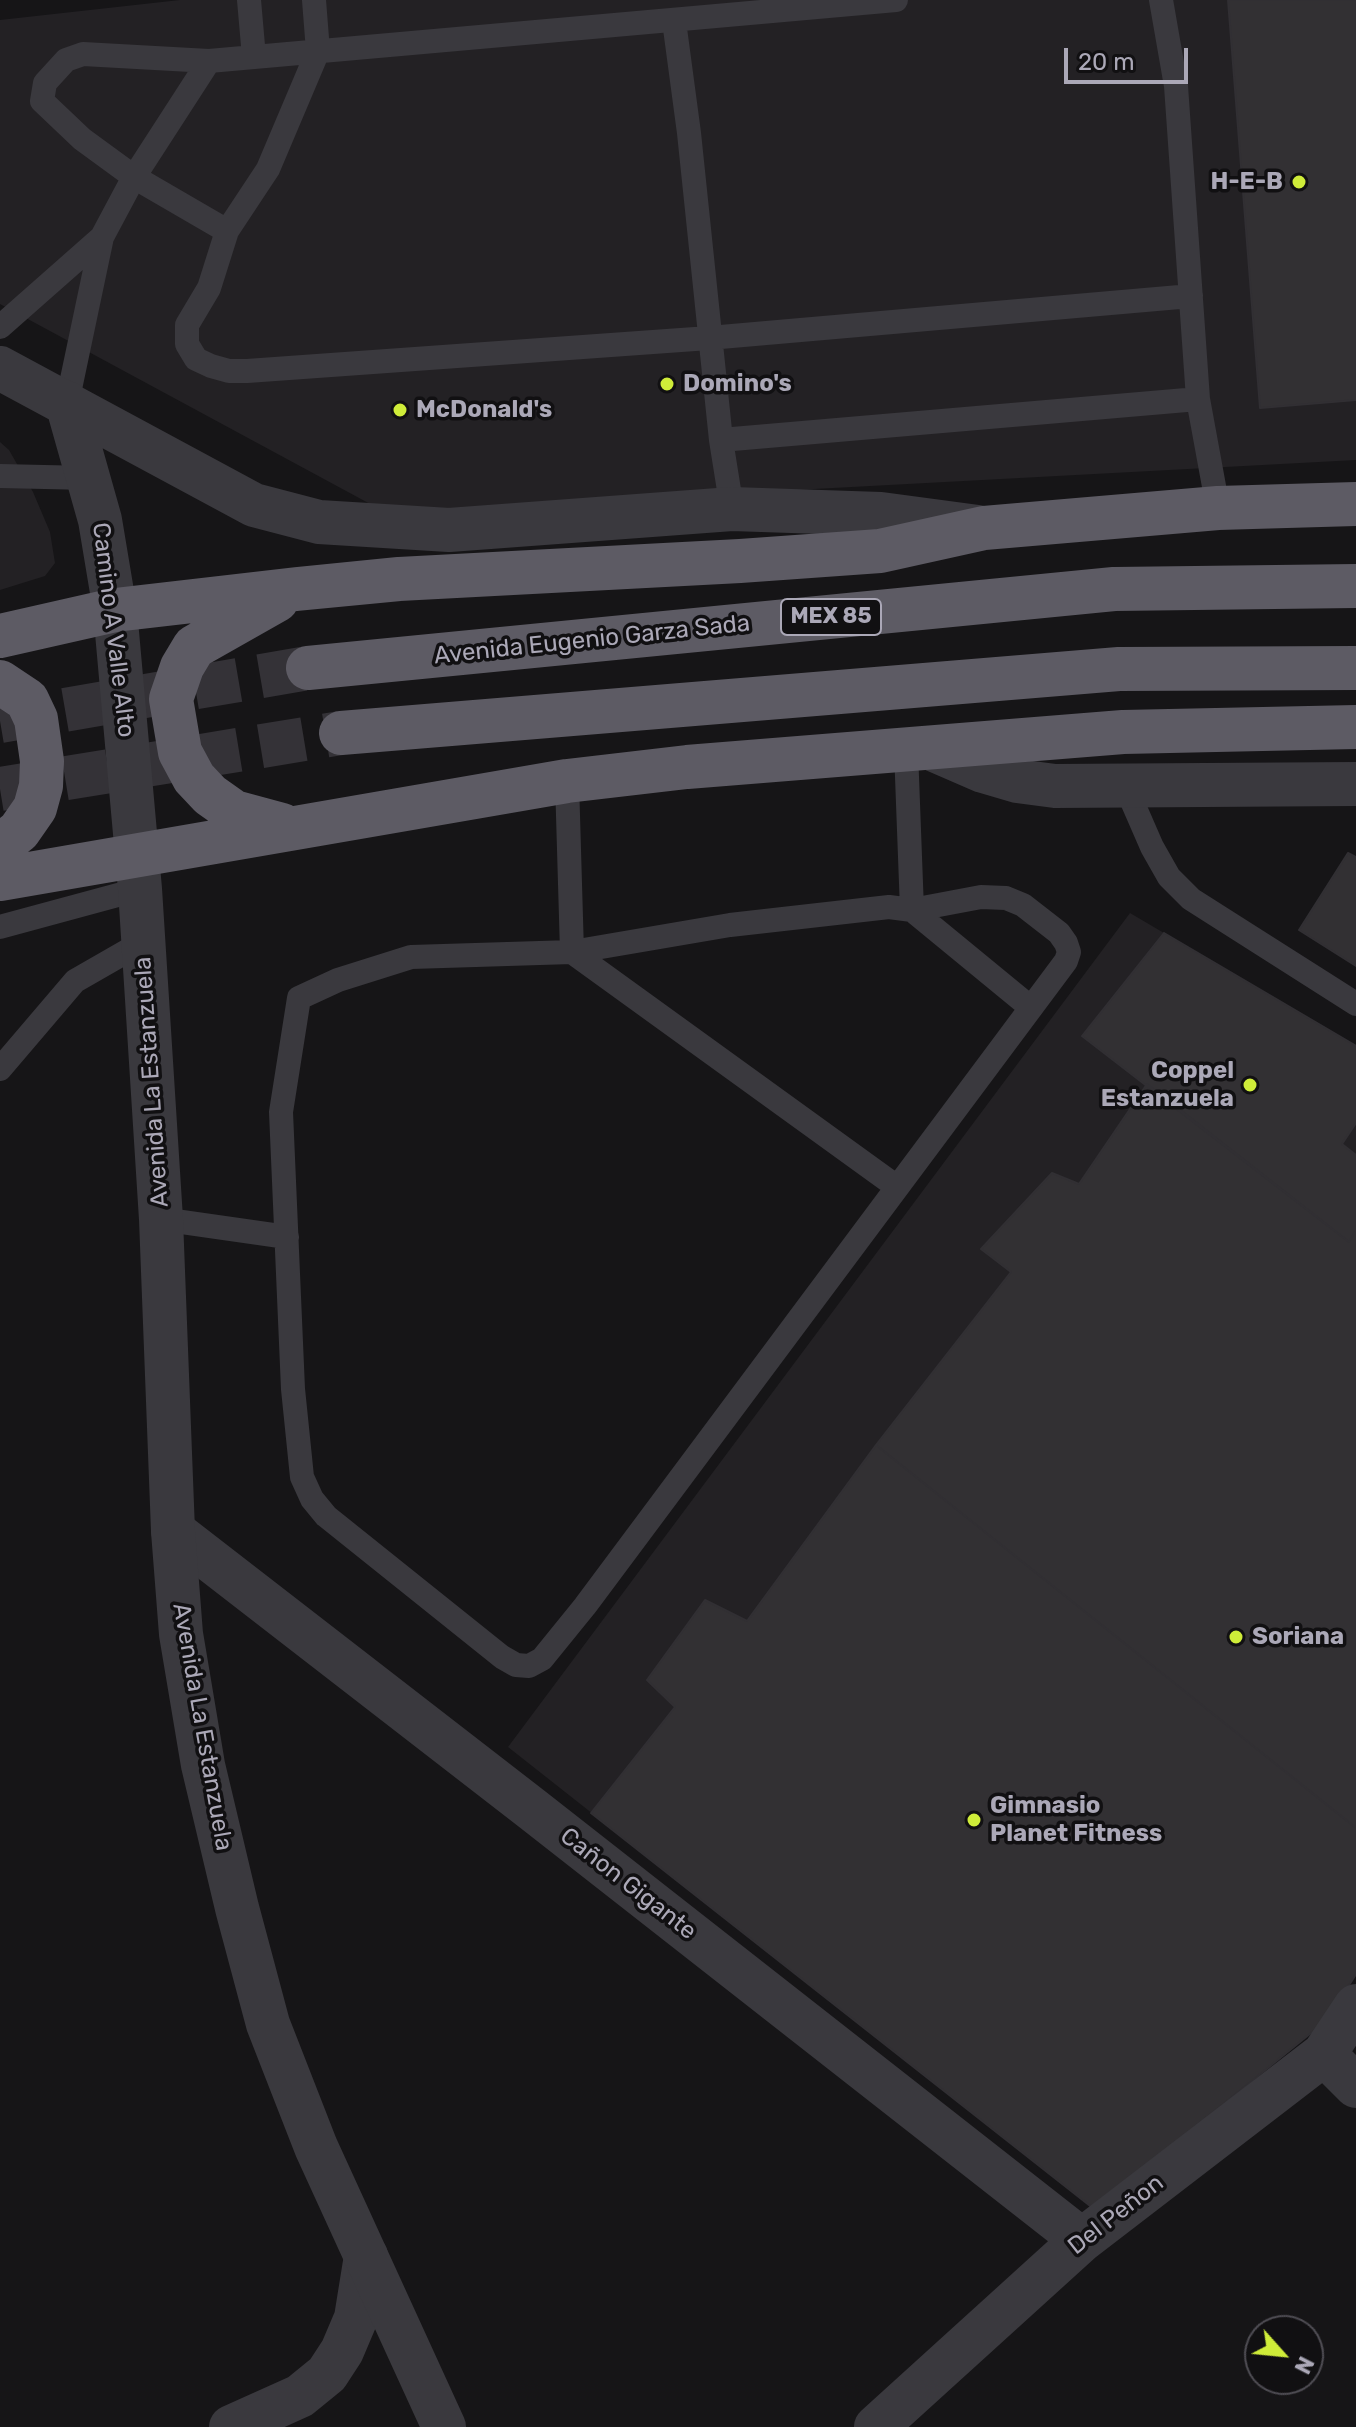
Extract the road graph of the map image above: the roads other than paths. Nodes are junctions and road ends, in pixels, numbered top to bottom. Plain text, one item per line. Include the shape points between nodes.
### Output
1 (249, 0) edge
2 (314, 0) edge
3 (896, 0) edge
4 (1161, 0) edge
5 (674, 21) junction
6 (318, 51) junction
7 (254, 57) junction
8 (209, 61) junction
9 (134, 177) junction
10 (227, 231) junction
11 (102, 237) junction
12 (1191, 296) junction
13 (0, 327) edge
14 (709, 338) junction
15 (0, 368) edge
16 (1198, 399) junction
17 (67, 403) junction
18 (721, 440) junction
19 (0, 476) edge
20 (89, 478) junction
21 (1356, 504) edge
22 (1218, 508) junction
23 (732, 509) junction
24 (984, 528) junction
25 (1356, 586) edge
26 (297, 589) junction
27 (115, 610) junction
28 (0, 636) edge
29 (308, 668) tunnel mouth
30 (1356, 668) edge
31 (0, 682) edge
32 (1356, 727) edge
33 (341, 733) tunnel mouth
34 (918, 749) junction
35 (567, 781) junction
36 (1356, 784) edge
37 (1125, 785) junction
38 (289, 827) junction
39 (0, 846) edge
40 (138, 872) junction
41 (0, 879) edge
42 (912, 910) junction
43 (0, 927) edge
44 (143, 942) junction
45 (572, 952) junction
46 (1356, 1004) edge
47 (1030, 1007) junction
48 (0, 1069) edge
49 (897, 1187) junction
50 (161, 1219) junction
51 (287, 1237) junction
52 (173, 1531) junction
53 (1356, 2006) edge
54 (1324, 2054) junction
55 (1356, 2086) edge
56 (1082, 2240) junction
57 (366, 2256) junction
58 (231, 2427) edge
59 (444, 2427) edge
60 (876, 2427) edge

1 - 7 lane
2 - 6 lane
3 - 5 lane
4 - 12 lane via 1176,86
5 - 6 lane
5 - 14 lane
6 - 7 lane
6 - 10 lane via 268,169
7 - 8 lane
8 - 9 lane
8 - 9 lane via 83,54 66,60 45,83 42,101
9 - 10 lane
9 - 11 lane
10 - 14 lane via 209,288 187,325 187,344 196,359 229,371
11 - 13 lane
11 - 17 lane
12 - 14 lane
12 - 16 lane
14 - 18 lane
15 - 17 street
16 - 18 lane
16 - 22 lane
17 - 20 street, Camino A Valle Alto
17 - 23 street via 254,505 319,522 449,530
18 - 23 lane
19 - 20 lane
20 - 27 street, Camino A Valle Alto
21 - 22 highway
22 - 24 highway
23 - 24 street via 881,514
24 - 26 highway via 880,551
25 - 29 highway, Avenida Eugenio Garza Sada / MEX 85 via 1114,589
26 - 27 highway
26 - 38 highway via 194,647 171,699 180,752 194,778 234,812
27 - 28 highway
27 - 40 street, Camino A Valle Alto
30 - 33 highway via 1119,669
31 - 39 highway via 27,700 36,719 42,761 35,808
32 - 34 highway via 1123,732
34 - 35 highway
34 - 37 street via 1017,781
34 - 42 lane
35 - 38 highway
35 - 45 lane
36 - 37 street
37 - 46 lane via 1169,877 1191,899
38 - 40 highway
40 - 41 highway
40 - 43 lane
40 - 44 street, Avenida La Estanzuela
42 - 45 lane via 889,907 730,925
42 - 47 lane
42 - 47 lane via 981,897 1006,898 1059,933 1069,952 1066,961
44 - 48 lane via 75,981
44 - 50 street, Avenida La Estanzuela
45 - 49 lane
45 - 51 lane via 411,957 299,998 281,1112
47 - 49 lane
49 - 51 lane via 585,1606 542,1659 529,1666 502,1657 326,1516 312,1499 302,1477 293,1389
50 - 51 lane
50 - 52 street, Avenida La Estanzuela
52 - 56 street, Cañon Gigante
52 - 57 street, Avenida La Estanzuela via 183,1648 203,1765 237,1908 268,2024
53 - 54 street, Del Peñon
54 - 55 street
54 - 56 street, Del Peñon
56 - 60 street, Del Peñon
57 - 58 street via 356,2318 327,2374 300,2396
57 - 59 street, Avenida La Estanzuela

